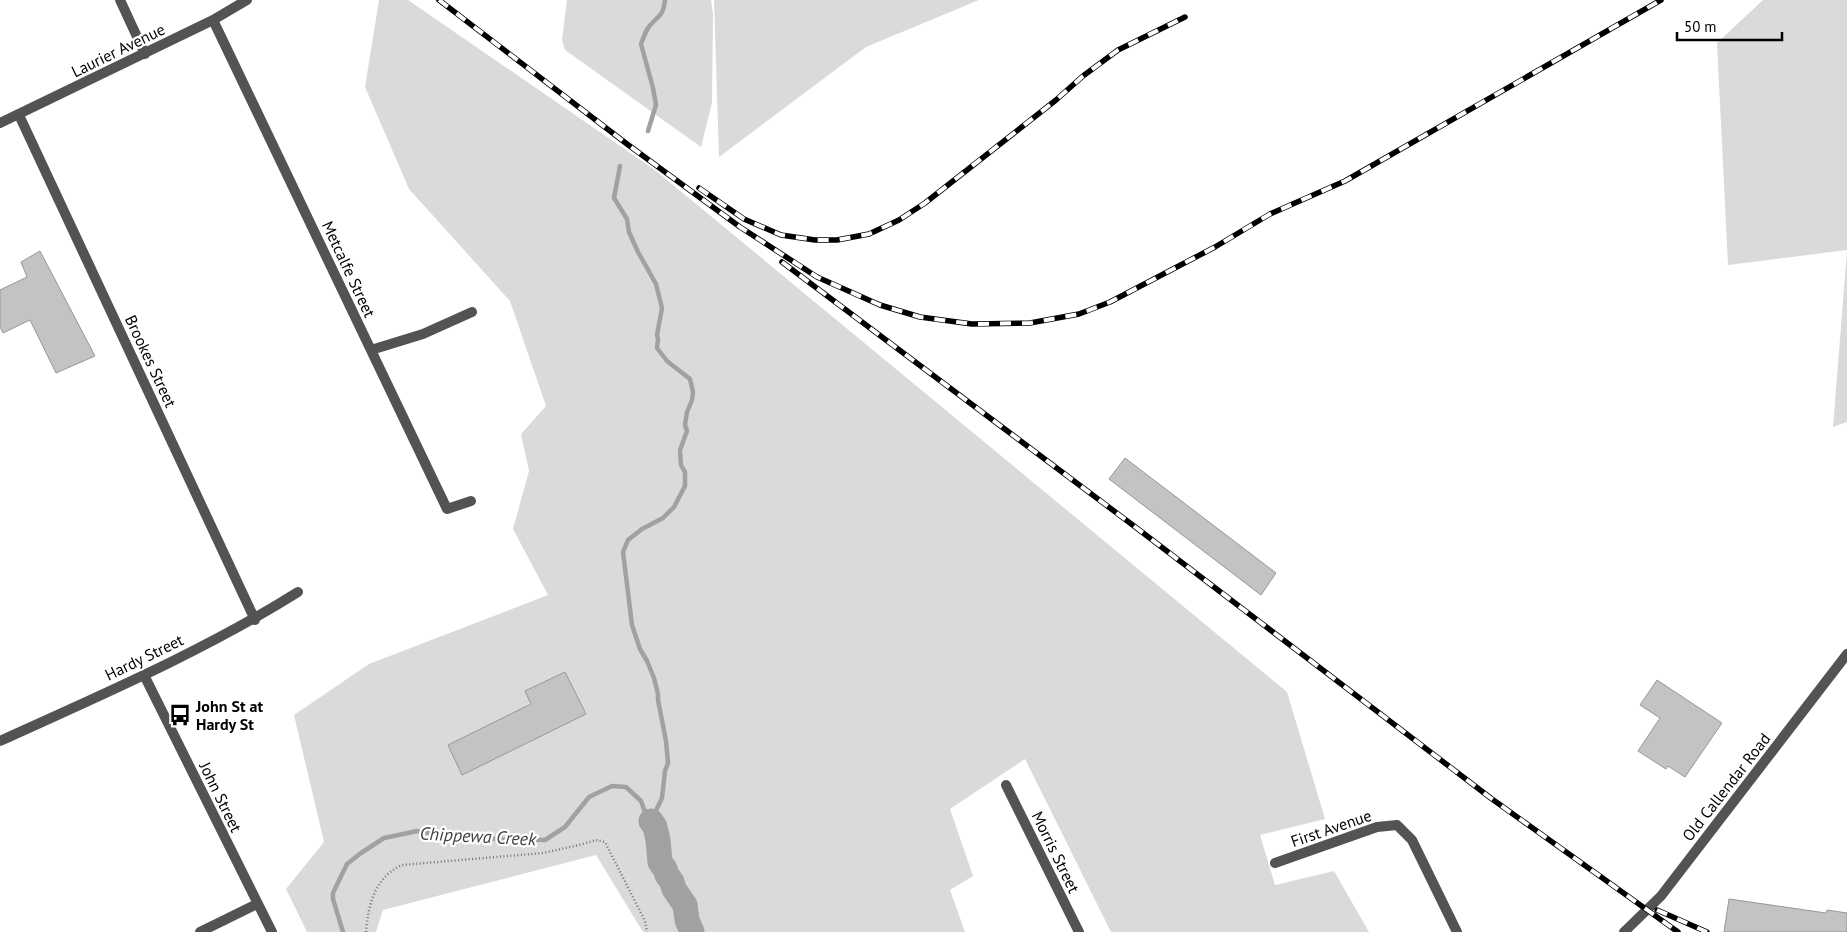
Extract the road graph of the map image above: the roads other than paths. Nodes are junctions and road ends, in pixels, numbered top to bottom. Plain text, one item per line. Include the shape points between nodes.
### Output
1 (120, 0) edge
2 (246, 0) edge
3 (213, 20) junction
4 (145, 54) junction
5 (19, 115) junction
6 (0, 124) edge
7 (472, 312) dead end
8 (371, 350) junction
9 (471, 501) dead end
10 (298, 592) dead end
11 (255, 620) junction
12 (1847, 654) edge
13 (144, 674) junction
14 (1, 737) edge
15 (1006, 785) dead end
16 (1276, 863) dead end
17 (257, 904) junction
18 (200, 932) edge
19 (272, 932) edge
20 (1078, 932) edge
21 (1458, 932) edge
22 (1624, 932) edge

1 - 4 street
2 - 3 street, Laurier Avenue
3 - 4 street, Laurier Avenue
3 - 8 street, Metcalfe Street
4 - 5 street, Laurier Avenue
5 - 6 street, Laurier Avenue
5 - 11 street, Brookes Street
7 - 8 street via 423,334
8 - 9 street, Metcalfe Street via 447,509
10 - 11 street, Hardy Street
11 - 13 street, Hardy Street
12 - 22 street, Old Callendar Road via 1661,896
13 - 14 street, Hardy Street
13 - 17 street, John Street
15 - 20 street, Morris Street
16 - 21 street, First Avenue via 1376,827 1397,825 1412,840
17 - 18 street
17 - 19 street, John Street

